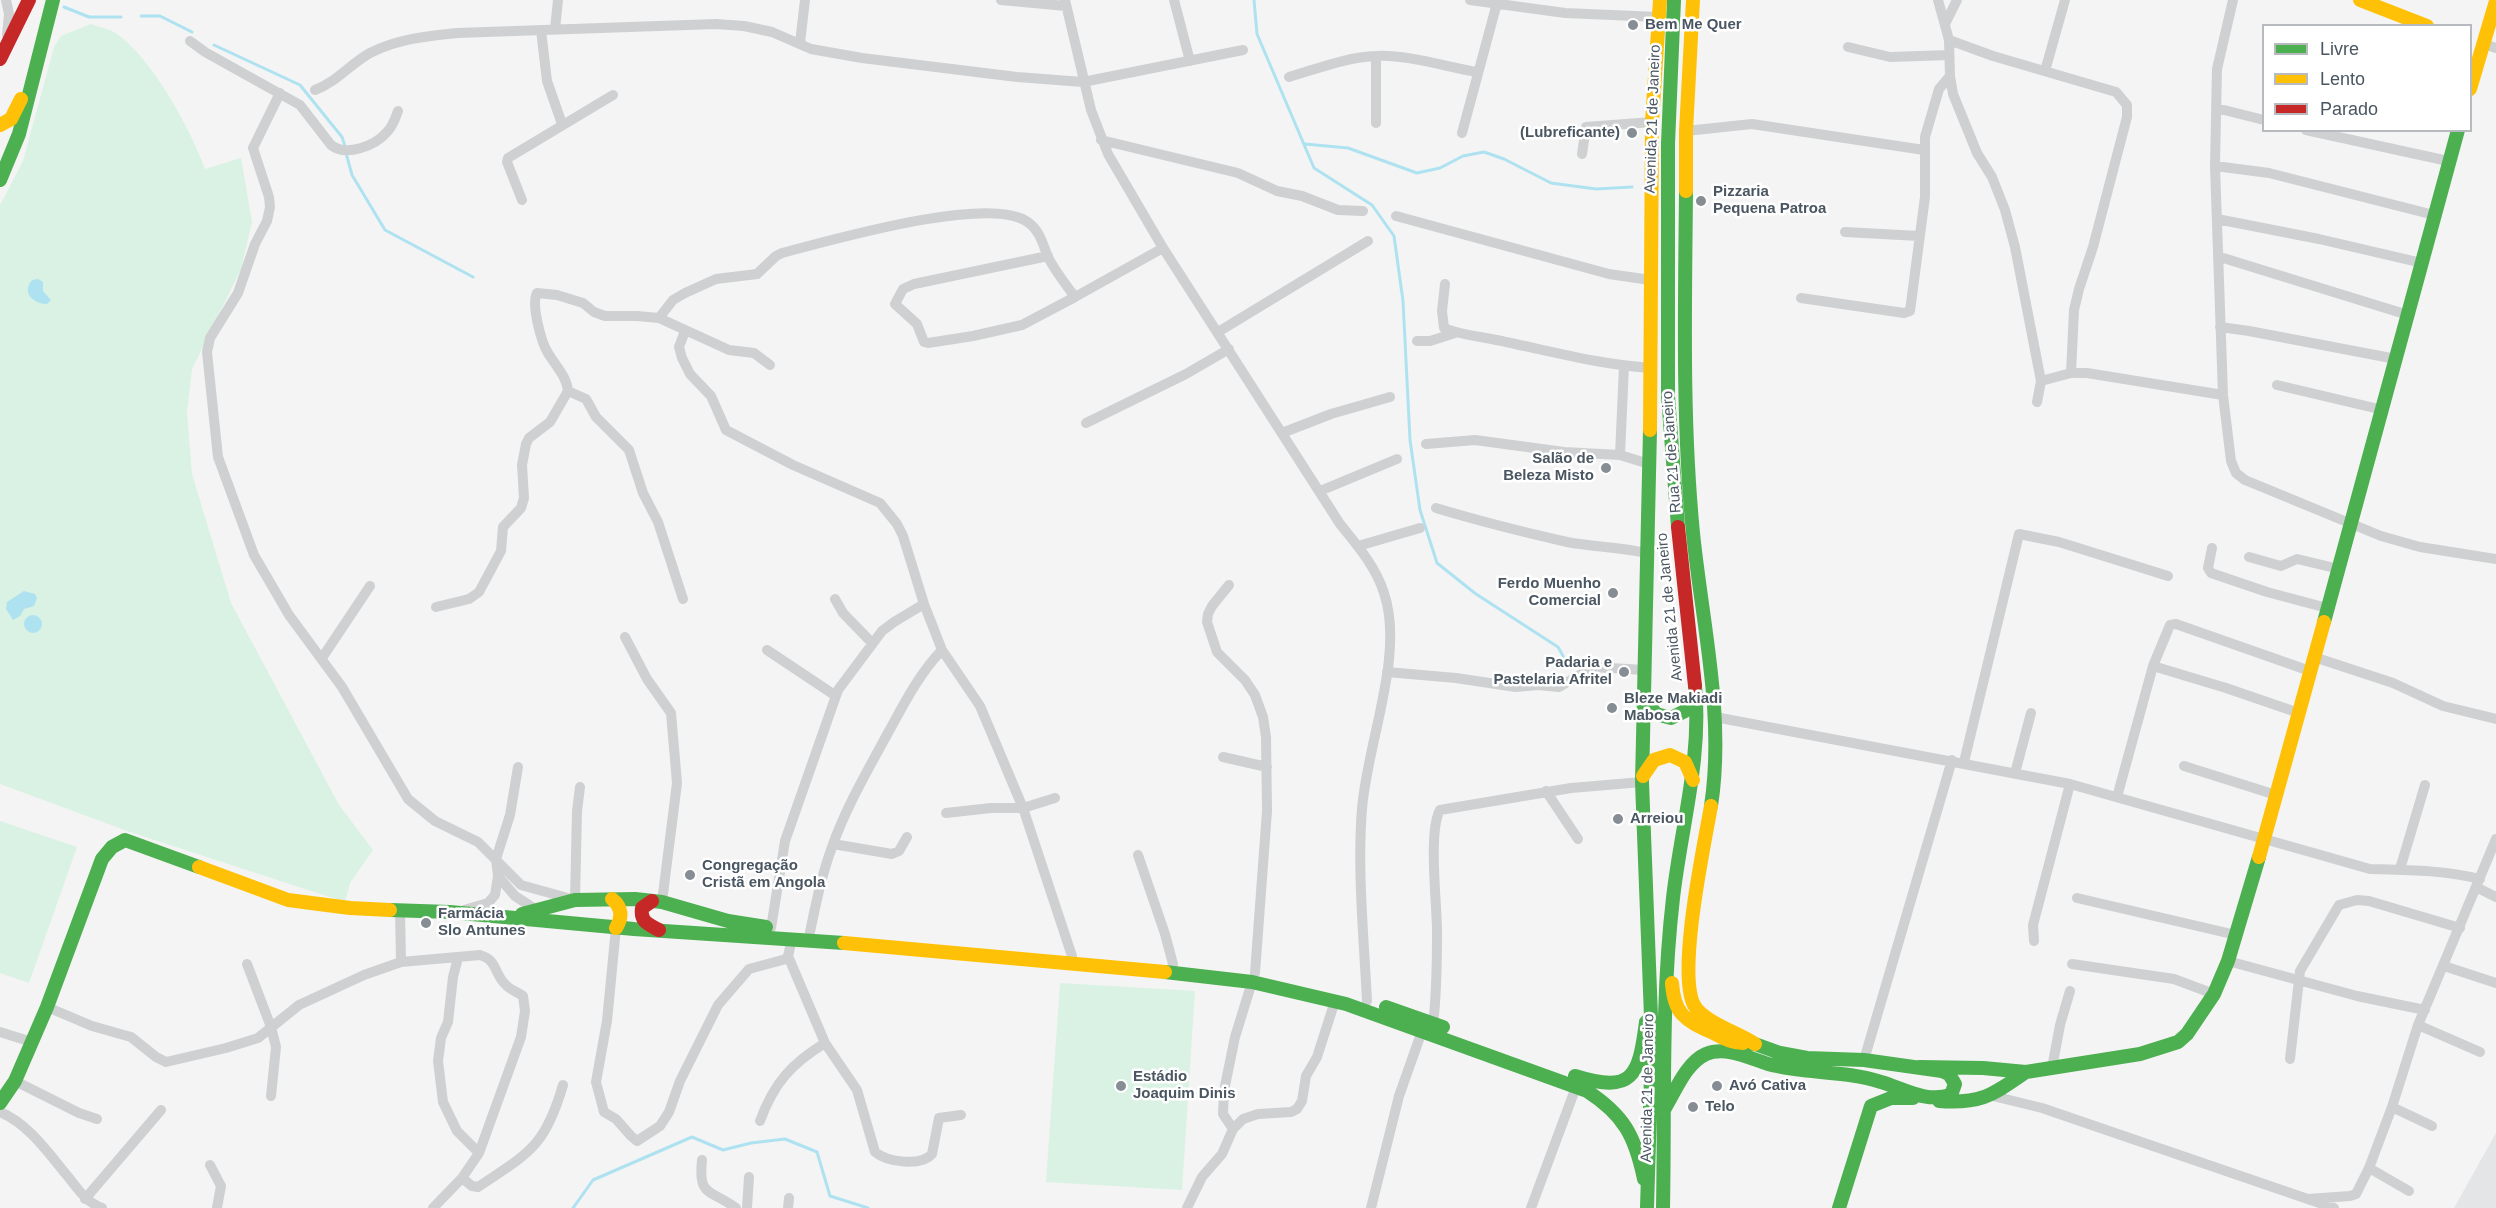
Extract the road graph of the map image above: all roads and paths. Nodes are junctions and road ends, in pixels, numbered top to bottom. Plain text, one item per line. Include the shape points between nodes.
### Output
1 (6, 0) edge
2 (28, 0) edge
3 (53, 0) edge
4 (558, 0) edge
5 (805, 0) edge
6 (1001, 0) edge
7 (1174, 0) edge
8 (1470, 0) edge
9 (1660, 0) edge
10 (1674, 0) edge
11 (1693, 0) edge
12 (1938, 0) edge
13 (1957, 0) edge
14 (2065, 0) edge
15 (2233, 0) edge
16 (2360, 0) edge
17 (2496, 1) edge
18 (1065, 3) edge
19 (1497, 3) junction
20 (1658, 17) junction
21 (1945, 24) junction
22 (2422, 24) edge
23 (555, 29) junction
24 (541, 30) junction
25 (1949, 40) junction
26 (190, 41) dead end
27 (800, 43) junction
28 (2484, 44) edge
29 (1848, 47) dead end
30 (1243, 50) dead end
31 (1949, 55) junction
32 (2, 56) edge
33 (1376, 56) junction
34 (1190, 61) junction
35 (34, 69) junction
36 (2045, 71) junction
37 (1477, 72) junction
38 (1950, 76) junction
39 (1289, 77) dead end
40 (1083, 82) junction
41 (2472, 83) edge
42 (315, 90) dead end
43 (280, 93) junction
44 (613, 95) dead end
45 (2216, 108) junction
46 (398, 111) dead end
47 (2262, 120) edge
48 (1652, 122) junction
49 (1376, 123) dead end
50 (562, 124) junction
51 (0, 125) edge
52 (1686, 131) junction
53 (2315, 132) edge
54 (2457, 132) edge
55 (1462, 133) dead end
56 (1101, 140) junction
57 (1924, 150) junction
58 (1582, 154) dead end
59 (2448, 161) junction
60 (2215, 166) junction
61 (0, 180) edge
62 (522, 200) dead end
63 (1363, 211) dead end
64 (2434, 215) junction
65 (1396, 216) dead end
66 (2217, 219) junction
67 (1845, 232) dead end
68 (1919, 236) junction
69 (1368, 241) dead end
70 (1163, 248) junction
71 (1048, 256) junction
72 (2220, 257) junction
73 (2422, 264) junction
74 (1650, 280) junction
75 (1445, 284) dead end
76 (1075, 297) junction
77 (1801, 298) dead end
78 (2408, 315) junction
79 (659, 318) junction
80 (2220, 327) junction
81 (685, 331) junction
82 (1218, 332) junction
83 (1455, 333) junction
84 (1417, 341) dead end
85 (1229, 349) junction
86 (2396, 359) junction
87 (770, 365) dead end
88 (1624, 366) junction
89 (1651, 368) junction
90 (2070, 373) junction
91 (2041, 381) junction
92 (2277, 385) dead end
93 (568, 391) junction
94 (2223, 395) junction
95 (1390, 397) dead end
96 (2037, 402) dead end
97 (2383, 410) junction
98 (1086, 423) dead end
99 (1282, 433) junction
100 (1426, 444) dead end
101 (1620, 455) junction
102 (1397, 459) dead end
103 (1649, 464) junction
104 (1320, 491) junction
105 (1436, 508) dead end
106 (2352, 523) junction
107 (1420, 528) dead end
108 (1358, 546) junction
109 (2212, 548) dead end
110 (1646, 553) junction
111 (2249, 557) dead end
112 (2496, 559) edge
113 (2339, 569) junction
114 (2168, 576) dead end
115 (1229, 585) dead end
116 (370, 586) dead end
117 (682, 599) dead end
118 (835, 599) dead end
119 (924, 604) junction
120 (436, 608) dead end
121 (2328, 608) junction
122 (625, 637) dead end
123 (872, 643) junction
124 (767, 650) dead end
125 (942, 650) junction
126 (2314, 657) junction
127 (322, 658) junction
128 (2153, 666) junction
129 (1645, 670) junction
130 (2310, 671) junction
131 (1387, 672) junction
132 (1696, 694) junction
133 (836, 696) junction
134 (1644, 698) junction
135 (2031, 713) dead end
136 (2299, 713) junction
137 (1715, 717) junction
138 (2496, 719) edge
139 (1224, 757) dead end
140 (1952, 760) junction
141 (1964, 762) junction
142 (2184, 766) dead end
143 (518, 767) dead end
144 (1267, 767) junction
145 (2015, 773) junction
146 (1642, 779) junction
147 (1693, 781) junction
148 (2070, 784) junction
149 (2425, 785) dead end
150 (580, 787) dead end
151 (1546, 791) junction
152 (2276, 795) junction
153 (1055, 798) dead end
154 (2117, 798) junction
155 (1023, 808) junction
156 (946, 813) dead end
157 (907, 837) dead end
158 (2265, 839) junction
159 (2496, 839) edge
160 (1578, 840) dead end
161 (833, 844) junction
162 (1138, 855) dead end
163 (496, 859) junction
164 (2400, 869) junction
165 (498, 876) junction
166 (2478, 883) junction
167 (2496, 897) edge
168 (2077, 898) dead end
169 (612, 899) junction
170 (575, 900) junction
171 (657, 901) junction
172 (400, 910) junction
173 (537, 911) junction
174 (454, 913) junction
175 (499, 918) junction
176 (559, 922) junction
177 (616, 928) junction
178 (771, 928) junction
179 (2460, 928) junction
180 (660, 930) junction
181 (810, 932) junction
182 (2236, 935) junction
183 (792, 939) junction
184 (2034, 941) dead end
185 (1669, 946) junction
186 (789, 956) junction
187 (1072, 956) junction
188 (458, 958) junction
189 (2228, 961) junction
190 (401, 962) junction
191 (247, 964) dead end
192 (1173, 964) junction
193 (2072, 964) dead end
194 (2444, 966) junction
195 (1254, 977) junction
196 (2297, 981) junction
197 (2496, 983) edge
198 (1648, 985) junction
199 (2070, 990) dead end
200 (2214, 994) junction
201 (1335, 1001) junction
202 (1367, 1001) junction
203 (47, 1007) junction
204 (2425, 1010) junction
205 (2418, 1025) junction
206 (271, 1027) junction
207 (1428, 1027) junction
208 (0, 1032) edge
209 (32, 1042) junction
210 (825, 1043) junction
211 (1755, 1044) junction
212 (2480, 1052) dead end
213 (2289, 1059) dead end
214 (1864, 1060) junction
215 (1919, 1067) junction
216 (2052, 1068) junction
217 (2026, 1072) junction
218 (15, 1081) junction
219 (563, 1085) dead end
220 (1576, 1087) junction
221 (271, 1096) dead end
222 (1993, 1096) junction
223 (1931, 1100) junction
224 (0, 1103) edge
225 (1665, 1107) junction
226 (2392, 1107) junction
227 (161, 1110) dead end
228 (0, 1112) edge
229 (961, 1115) dead end
230 (98, 1119) dead end
231 (760, 1121) dead end
232 (2432, 1125) dead end
233 (1233, 1129) junction
234 (479, 1153) junction
235 (702, 1160) dead end
236 (210, 1165) dead end
237 (2369, 1168) junction
238 (749, 1177) dead end
239 (462, 1178) junction
240 (2409, 1191) dead end
241 (86, 1199) junction
242 (2308, 1199) junction
243 (1647, 1204) edge
244 (102, 1208) edge
245 (217, 1208) edge
246 (433, 1208) edge
247 (736, 1208) edge
248 (747, 1208) edge
249 (1187, 1208) edge
250 (1371, 1208) edge
251 (1531, 1208) edge
252 (1663, 1208) edge
253 (1839, 1208) edge
254 (2334, 1208) edge

1 - 32 street via 9,14
2 - 32 street
3 - 35 street
4 - 23 street
5 - 27 street
6 - 18 street
7 - 34 street
8 - 19 street
9 - 20 street, Avenida 21 de Janeiro
10 - 132 street, Avenida 21 de Janeiro via 1668,144 1668,396
11 - 52 street, Rua 21 de Janeiro
12 - 21 street
13 - 21 street
14 - 36 street
15 - 45 street via 2217,69
16 - 22 street
17 - 28 street
18 - 40 street
19 - 20 street via 1565,13
19 - 37 street
20 - 48 street, Avenida 21 de Janeiro
21 - 25 street
23 - 24 street
23 - 27 street via 716,24 772,32
24 - 42 street via 411,38 370,53 331,84
24 - 50 street via 547,81
25 - 31 street
25 - 36 street
26 - 43 street
27 - 40 street via 812,49 862,58
28 - 41 street
29 - 31 street via 1890,57
30 - 34 street
31 - 38 street
33 - 37 street
33 - 39 street
33 - 49 street
34 - 40 street
35 - 51 street via 11,119
35 - 61 street via 19,134
36 - 90 street via 2116,92 2128,111 2074,310
37 - 55 street
38 - 57 street via 1935,99
38 - 91 street via 1955,100 2005,210
40 - 56 street
43 - 46 street via 300,105 337,148 353,150 386,133
43 - 127 street via 253,148 270,207 267,221 238,293 210,338 207,352 218,457 226,483 254,555 289,615
44 - 50 street
45 - 47 street
45 - 60 street
48 - 58 street via 1586,127
48 - 74 street, Avenida 21 de Janeiro
50 - 62 street via 508,158
52 - 57 street via 1752,124
52 - 137 street, Rua 21 de Janeiro via 1685,417 1693,532
53 - 59 street
54 - 59 street
56 - 63 street via 1238,172 1277,191 1338,210
56 - 70 street
57 - 68 street via 1926,182
59 - 64 street
60 - 64 street via 2270,174
60 - 66 street
64 - 73 street
65 - 74 street via 1609,274
66 - 72 street
66 - 73 street
67 - 68 street
68 - 77 street via 1910,311
69 - 82 street
70 - 76 street
70 - 82 street
71 - 76 street
71 - 76 street via 914,284 903,290 896,304 917,324 928,343 1023,325
71 - 79 street via 1038,232 1020,218 999,213 933,217 776,256 756,274 716,279 685,293 673,300
72 - 78 street
72 - 80 street
73 - 78 street
74 - 89 street, Avenida 21 de Janeiro
75 - 83 street via 1442,321 1444,328
78 - 86 street
79 - 81 street
79 - 93 street via 605,316 583,303 537,293 534,300 546,351
80 - 86 street
80 - 94 street
81 - 87 street via 729,350 754,353
81 - 119 street via 679,347 682,358 690,374 711,396 724,428 794,465 880,503 903,536
82 - 85 street
83 - 84 street
83 - 88 street
85 - 98 street
85 - 99 street
86 - 97 street
88 - 89 street
88 - 101 street
89 - 103 street, Avenida 21 de Janeiro
90 - 91 street
90 - 94 street
91 - 96 street
92 - 97 street
93 - 117 street via 585,399 596,417 629,450 643,493 658,522
93 - 120 street via 550,422 526,444 521,508 503,527 501,551 479,592 469,599
94 - 106 street via 2231,460 2240,476
95 - 99 street
97 - 106 street
99 - 104 street
100 - 101 street via 1475,440
101 - 103 street
102 - 104 street
103 - 110 street, Avenida 21 de Janeiro
104 - 108 street
105 - 110 street via 1569,542
106 - 112 street via 2420,548
106 - 113 street
107 - 108 street
108 - 131 street via 1384,593 1391,623
109 - 121 street via 2208,568 2211,573
110 - 129 street, Avenida 21 de Janeiro
111 - 113 street via 2281,566 2297,559
113 - 121 street
114 - 141 street via 2059,542 2019,534
115 - 144 street via 1212,606 1207,622 1217,652 1255,695 1263,717
116 - 127 street
118 - 123 street
119 - 123 street via 894,621
119 - 125 street
121 - 126 street
122 - 171 street via 671,713 676,783
123 - 133 street
124 - 133 street
125 - 155 street via 980,706
125 - 161 street via 913,688
126 - 130 street
126 - 138 street via 2393,683 2443,706
127 - 163 street via 408,799 435,821 478,842
128 - 130 street via 2173,624
128 - 136 street
128 - 154 street
129 - 131 street via 1593,667 1559,687 1516,687
129 - 134 street, Avenida 21 de Janeiro
130 - 136 street
131 - 202 street via 1366,772 1360,835
132 - 134 street via 1689,709 1675,717 1659,716
132 - 147 street, Avenida 21 de Janeiro
133 - 178 street via 786,841
134 - 146 street, Avenida 21 de Janeiro
135 - 145 street
136 - 152 street
137 - 140 street
137 - 211 street, Rua 21 de Janeiro via 1714,785 1688,981 1693,1002 1708,1020
139 - 144 street
140 - 141 street
140 - 214 street
141 - 145 street
142 - 152 street
143 - 163 street via 510,815
144 - 195 street
145 - 148 street
146 - 147 street via 1650,762 1666,755 1682,759
146 - 151 street
146 - 198 street, Avenida 21 de Janeiro
147 - 185 street, Avenida 21 de Janeiro via 1673,897
148 - 154 street
148 - 184 street via 2033,925
149 - 164 street
150 - 170 street
151 - 160 street
151 - 207 street via 1442,809 1438,813 1434,873 1437,991
152 - 158 street
153 - 155 street
154 - 158 street
155 - 156 street
155 - 187 street
157 - 161 street via 899,851 892,854
158 - 164 street via 2355,866
158 - 182 street
159 - 166 street
161 - 181 street
162 - 192 street
163 - 165 street
163 - 170 street via 521,885
164 - 166 street via 2456,873
165 - 173 street via 515,896
165 - 174 street via 495,895 488,903
166 - 167 street
166 - 179 street
168 - 182 street
169 - 170 street
169 - 171 street
169 - 177 street via 621,913
170 - 173 street
171 - 178 street via 728,921
171 - 180 street via 642,908 641,917
172 - 174 street
172 - 190 street
172 - 203 street via 288,900 125,840 107,850 102,859
173 - 175 street
173 - 176 street
174 - 175 street
175 - 176 street
176 - 177 street
177 - 180 street
177 - 186 street via 608,1021 596,1082 602,1109 637,1141 665,1119 716,1009 745,973 782,962
178 - 181 street
179 - 194 street
179 - 196 street via 2376,902 2344,903 2306,958
180 - 183 street
181 - 187 street
182 - 189 street
183 - 186 street
183 - 195 street
185 - 211 street via 1673,997 1688,1022 1734,1043
185 - 225 street, Avenida 21 de Janeiro
186 - 210 street
187 - 192 street
188 - 190 street
188 - 234 street via 438,1061 443,1102 457,1131
188 - 234 street via 480,955 491,959 506,986 520,993 525,1002 521,1037
189 - 196 street
189 - 200 street
190 - 206 street via 299,1005
191 - 206 street
192 - 195 street
193 - 200 street via 2174,979
194 - 197 street
194 - 204 street
195 - 201 street
195 - 202 street
195 - 233 street via 1235,1037 1224,1091 1223,1114
196 - 204 street
196 - 213 street
198 - 207 street via 1640,1061 1629,1078 1615,1085 1591,1082
198 - 243 street, Avenida 21 de Janeiro via 1652,1043
199 - 216 street
200 - 216 street via 2178,1042 2140,1054
201 - 207 street
201 - 233 street via 1317,1057 1305,1076 1298,1109 1248,1116
202 - 207 street
203 - 206 street via 131,1037 166,1062 248,1042
203 - 209 street
204 - 205 street
205 - 212 street
205 - 226 street
206 - 221 street via 276,1053
207 - 220 street
207 - 250 street via 1399,1096
208 - 209 street
209 - 218 street
210 - 229 street via 857,1090 872,1149 880,1156 897,1161 930,1157 939,1118
210 - 231 street via 787,1071 777,1083
211 - 214 street via 1807,1058
214 - 215 street
215 - 217 street
215 - 223 street via 1942,1071 1953,1078 1951,1095
216 - 217 street
217 - 222 street
218 - 224 street
218 - 230 street
219 - 239 street via 554,1117 529,1152 478,1187
220 - 243 street via 1606,1103 1629,1128 1639,1153
220 - 251 street
222 - 223 street via 1970,1103
222 - 242 street via 2042,1108
223 - 225 street via 1878,1081 1777,1066 1716,1052 1694,1064
223 - 253 street via 1898,1096 1871,1106
225 - 252 street, Avenida 21 de Janeiro
226 - 232 street
226 - 237 street
227 - 241 street
228 - 241 street via 22,1125
233 - 249 street via 1222,1154 1202,1178
234 - 239 street
235 - 247 street via 703,1188
236 - 245 street via 221,1186
237 - 240 street
237 - 242 street via 2354,1195
238 - 248 street
239 - 246 street
241 - 244 street
242 - 254 street

